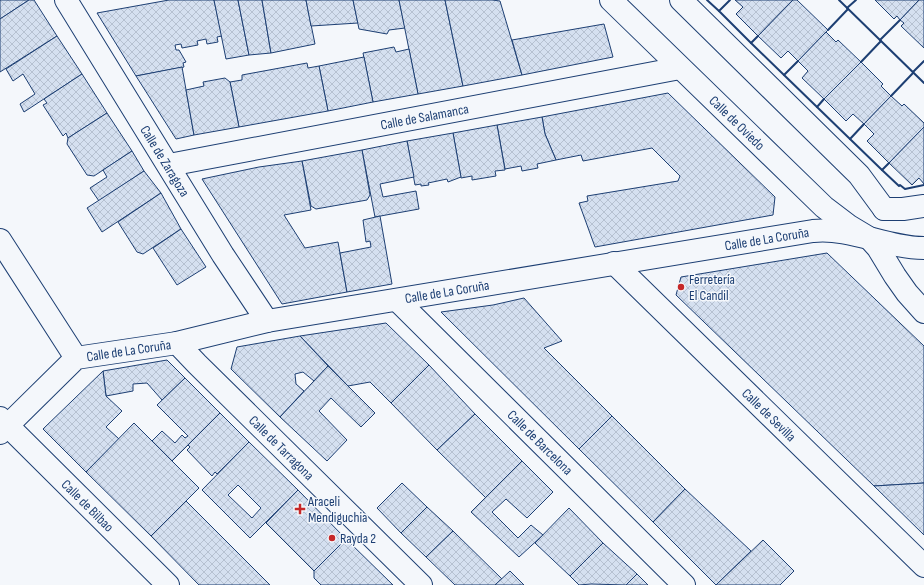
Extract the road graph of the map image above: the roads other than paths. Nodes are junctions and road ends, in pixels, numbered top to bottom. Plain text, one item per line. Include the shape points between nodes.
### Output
1 (66, 0) edge
2 (611, 0) edge
3 (681, 0) edge
4 (680, 68) junction
5 (169, 165) junction
6 (924, 206) edge
7 (884, 209) junction
8 (869, 238) junction
9 (0, 240) edge
10 (924, 248) edge
11 (614, 263) junction
12 (397, 300) junction
13 (924, 312) edge
14 (266, 321) junction
15 (177, 343) junction
16 (76, 358) junction
17 (3, 425) edge
18 (924, 566) edge
19 (168, 585) edge
20 (421, 585) edge
21 (684, 585) edge

1 - 5 street, Calle de Zaragoza
2 - 4 street, Calle de Oviedo
3 - 7 street via 859,175
4 - 5 street, Calle de Salamanca
4 - 8 street, Calle de Oviedo via 824,208
5 - 14 street, Calle de Zaragoza
6 - 7 street
7 - 8 street
8 - 10 street, Calle de La Coruña
8 - 11 street, Calle de La Coruña via 830,230 813,231
8 - 13 street, Calle de Oviedo via 907,293
9 - 16 street
11 - 12 street, Calle de La Coruña
11 - 18 street, Calle de Sevilla
12 - 14 street, Calle de La Coruña
12 - 21 street, Calle de Barcelona
14 - 15 street, Calle de La Coruña
15 - 16 street, Calle de La Coruña
15 - 20 street, Calle de Tarragona
16 - 17 street, Calle de La Coruña
17 - 19 street, Calle de Bilbao

